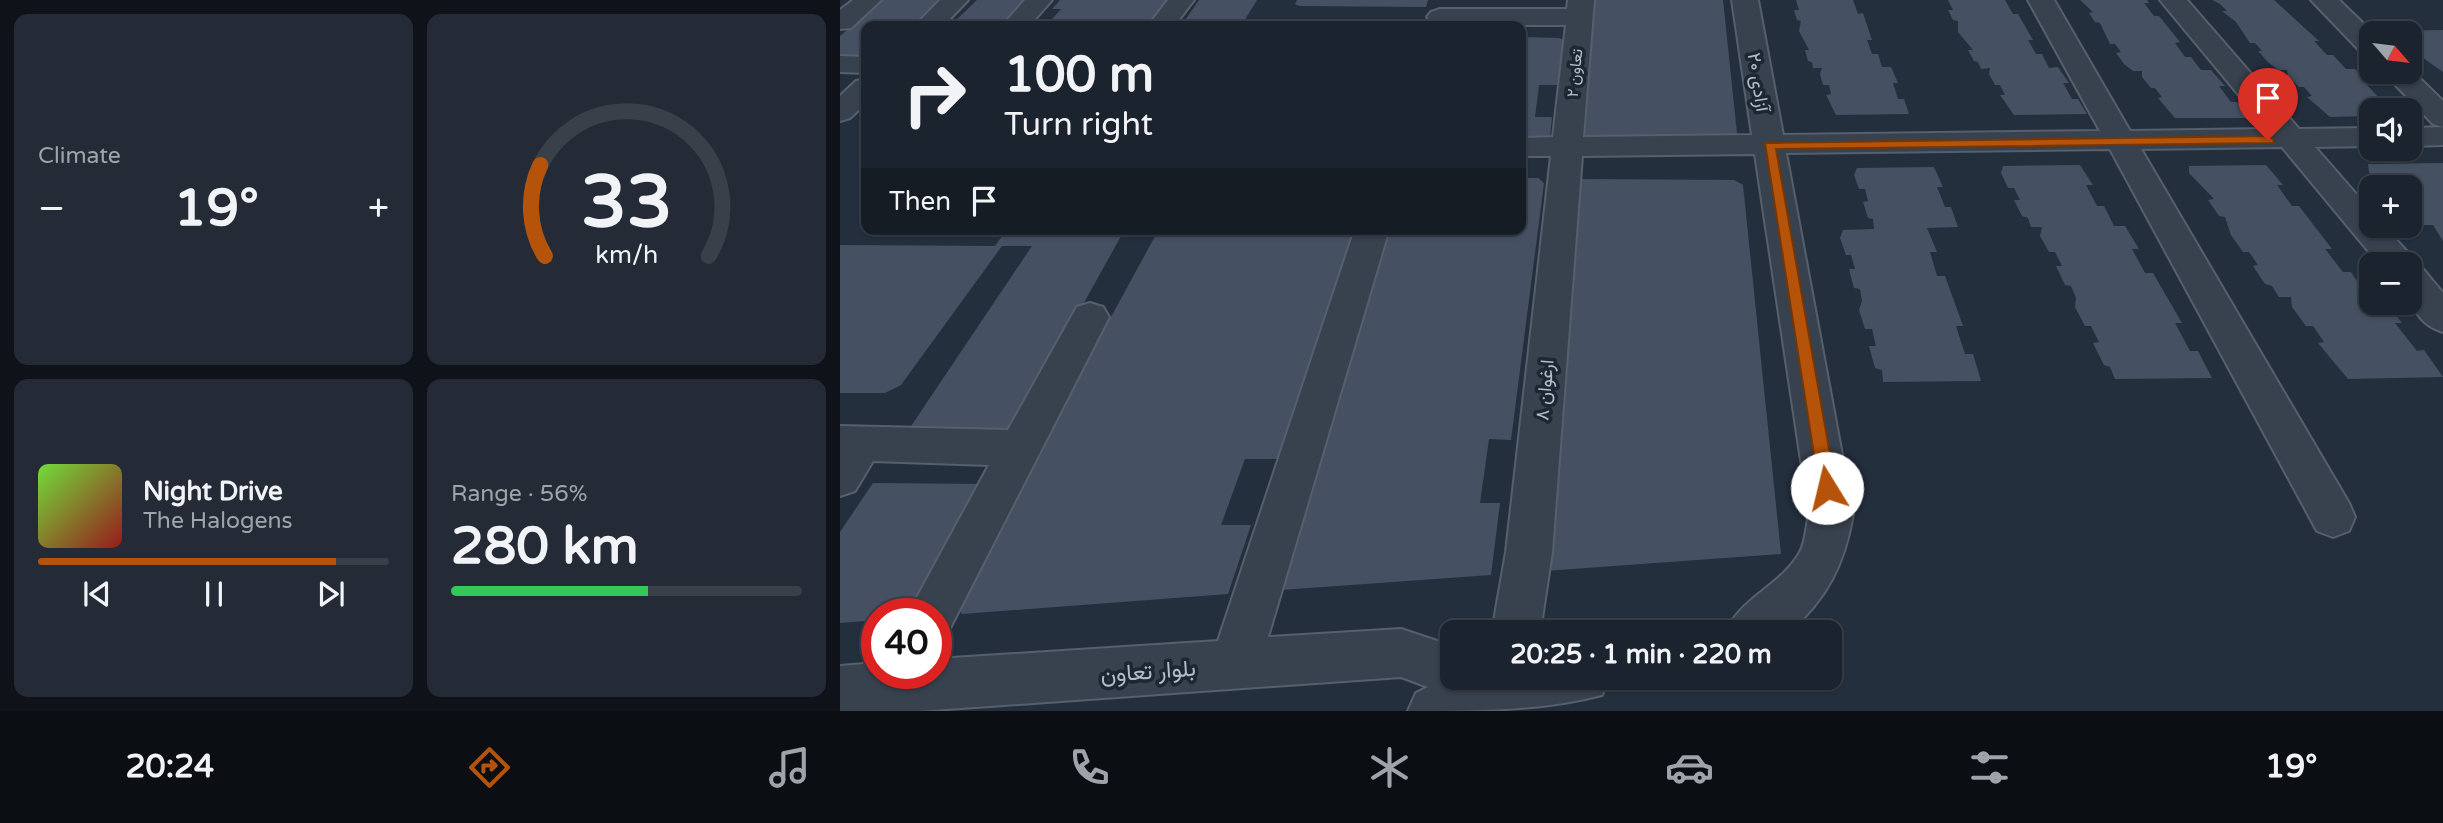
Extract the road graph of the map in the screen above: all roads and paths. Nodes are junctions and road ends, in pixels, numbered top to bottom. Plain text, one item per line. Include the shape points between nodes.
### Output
1 (868, 0) edge
2 (955, 0) edge
3 (1039, 0) edge
4 (1181, 0) edge
5 (1745, 0) edge
6 (2041, 0) edge
7 (2173, 0) edge
8 (2324, 0) edge
9 (1581, 8) edge
10 (1441, 14) edge
11 (933, 21) edge
12 (1020, 21) edge
13 (1165, 21) edge
14 (842, 22) dead end
15 (2359, 35) edge
16 (840, 64) edge
17 (861, 65) edge
18 (2409, 84) edge
19 (861, 92) edge
20 (840, 112) edge
21 (2443, 118) edge
22 (2422, 136) edge
23 (2443, 136) edge
24 (2359, 138) edge
25 (2293, 139) junction
26 (2121, 142) junction
27 (1769, 146) junction
28 (1526, 147) edge
29 (1566, 147) junction
30 (1370, 235) edge
31 (2388, 252) edge
32 (2422, 292) edge
33 (1090, 317) dead end
34 (2443, 317) edge
35 (851, 443) edge
36 (1021, 448) junction
37 (840, 478) edge
38 (2333, 517) dead end
39 (941, 598) edge
40 (1518, 620) edge
41 (1766, 620) edge
42 (1235, 665) junction
43 (1440, 667) edge
44 (952, 678) edge
45 (861, 687) edge
46 (1477, 690) edge
47 (840, 691) edge
48 (1434, 711) edge

1 - 14 street
2 - 11 street
3 - 12 street
4 - 13 street
5 - 27 street, آزادی ۲۰
6 - 26 street
7 - 25 street
8 - 15 street
9 - 10 street
9 - 29 street, تعاون ۲
16 - 17 street
18 - 21 street
19 - 20 street
22 - 23 street
24 - 25 street
25 - 26 street
25 - 31 street
26 - 27 street
26 - 38 street
27 - 29 street
27 - 41 street, آزادی ۲۰ via 1831,514 1822,556 1804,585
28 - 29 street
29 - 40 street, ارغوان ۸ via 1529,552
30 - 42 street
32 - 34 street
33 - 36 street
35 - 36 street
35 - 37 street
36 - 39 street
42 - 43 street, بلوار تعاون via 1401,653
42 - 44 street, بلوار تعاون
45 - 47 street, بلوار تعاون
46 - 48 street

